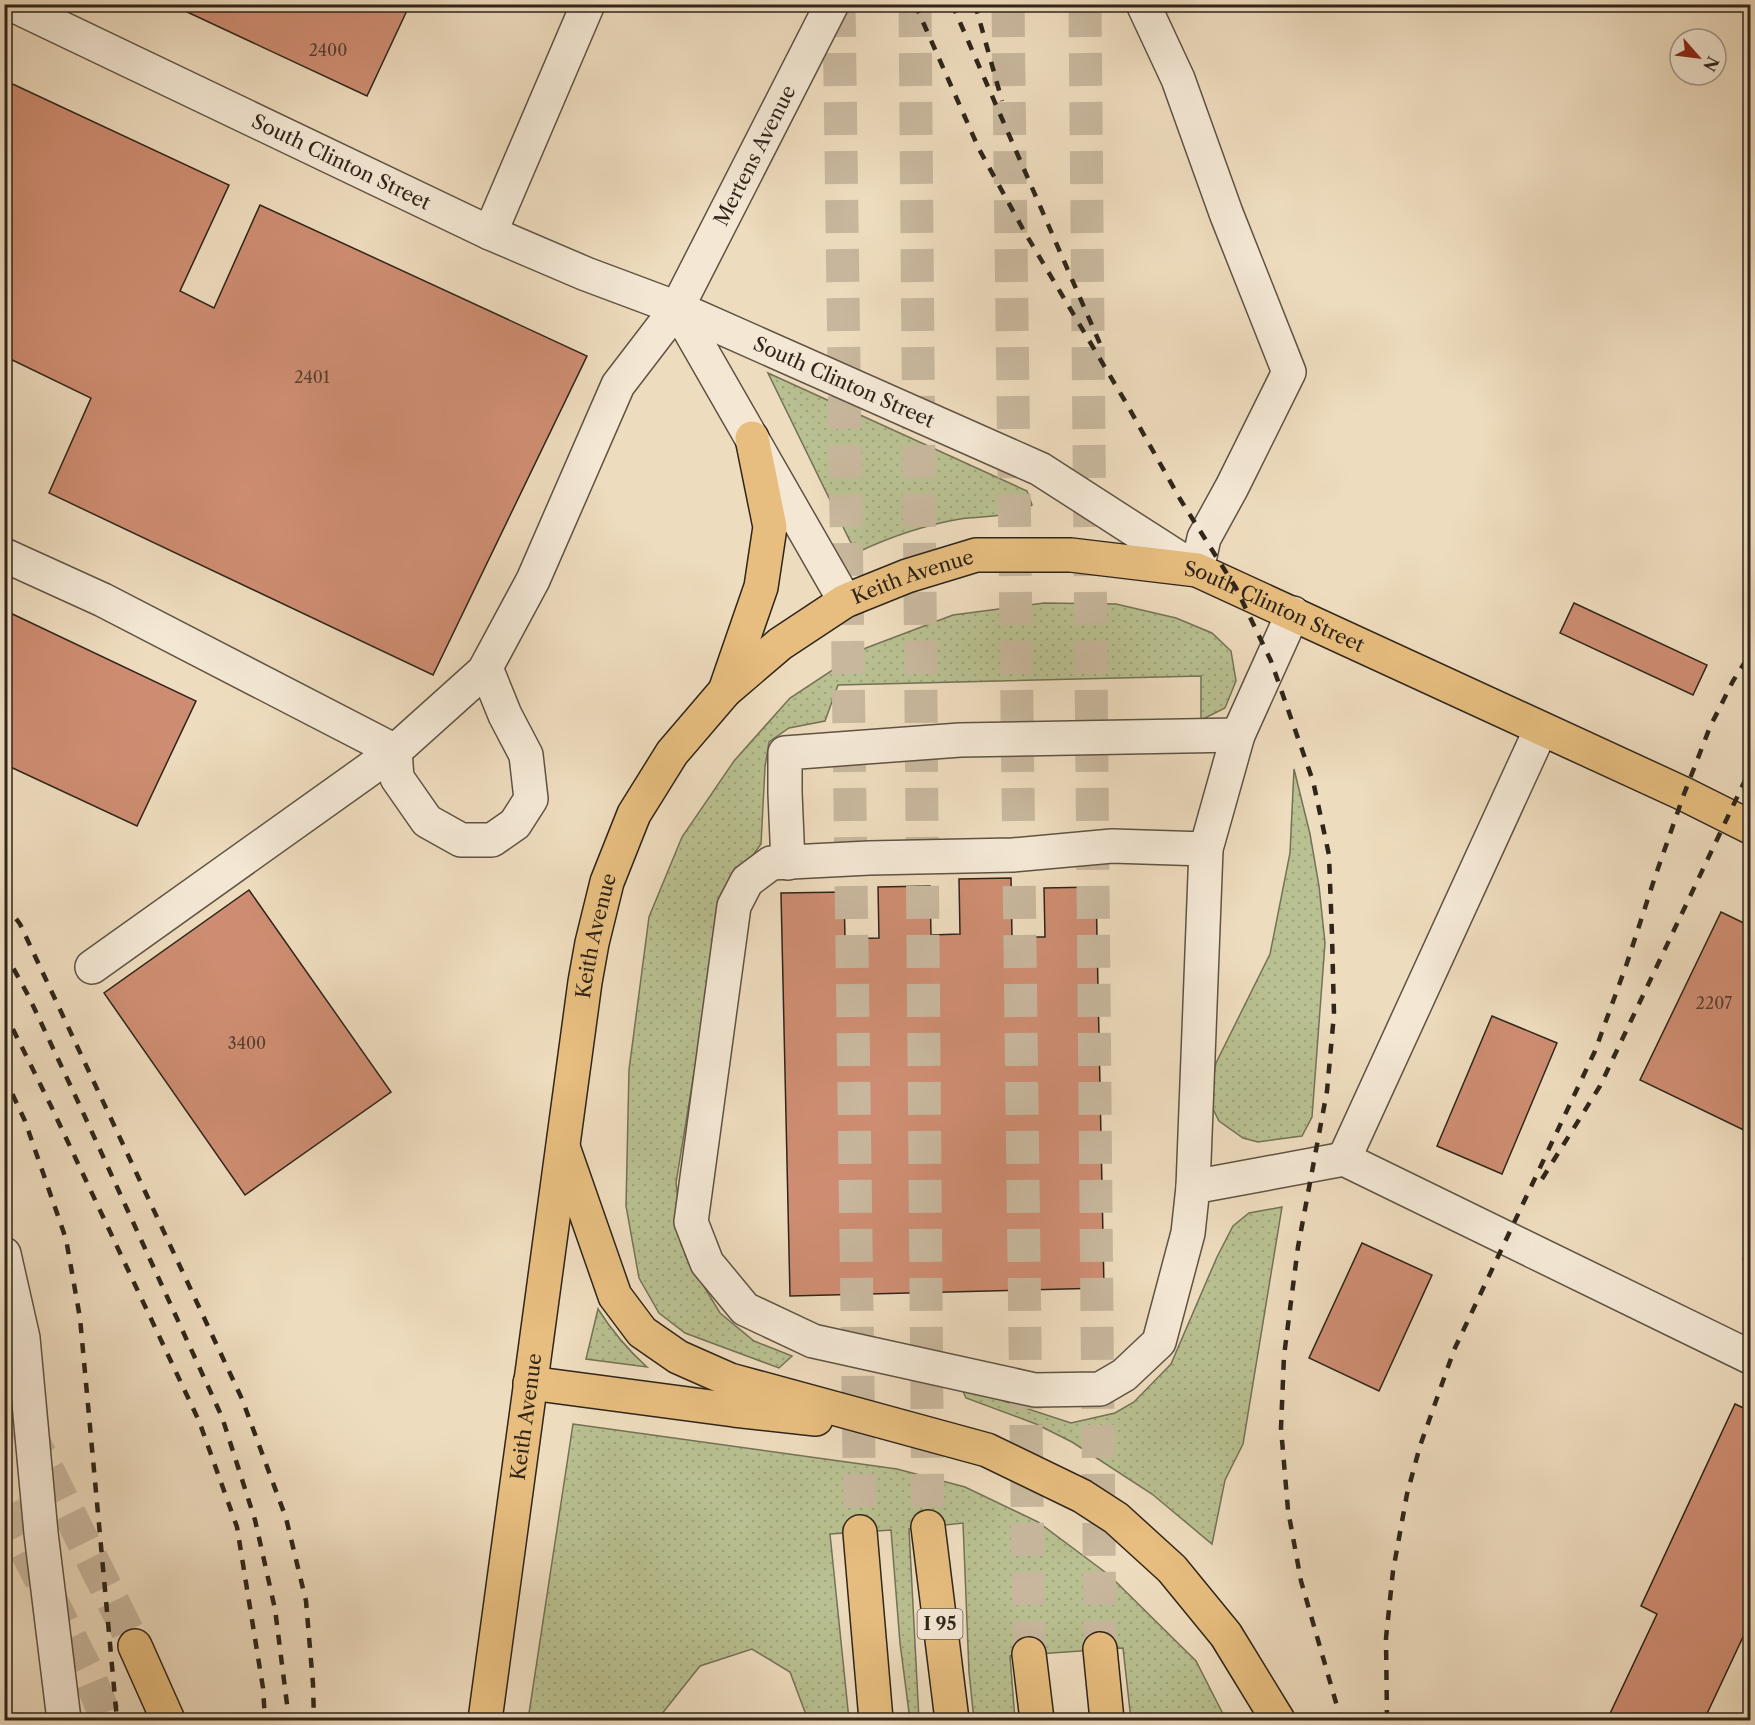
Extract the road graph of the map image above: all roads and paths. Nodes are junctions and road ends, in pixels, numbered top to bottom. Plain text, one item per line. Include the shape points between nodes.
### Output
1 (11, 4) edge
2 (588, 4) edge
3 (832, 4) edge
4 (1143, 4) edge
5 (490, 233) junction
6 (677, 308) junction
7 (752, 438) junction
8 (4, 555) edge
9 (1197, 570) junction
10 (845, 601) junction
11 (1293, 613) junction
12 (486, 668) junction
13 (725, 691) junction
14 (1541, 729) junction
15 (1238, 735) junction
16 (394, 751) junction
17 (1750, 827) edge
18 (1206, 849) junction
19 (788, 862) junction
20 (92, 967) dead end
21 (563, 1147) junction
22 (1344, 1159) junction
23 (1192, 1187) junction
24 (4, 1254) edge
25 (1750, 1357) edge
26 (530, 1383) junction
27 (916, 1429) junction
28 (928, 1527) tunnel mouth
29 (860, 1532) tunnel mouth
30 (135, 1646) tunnel mouth
31 (1100, 1649) tunnel mouth
32 (1029, 1654) tunnel mouth
33 (64, 1720) edge
34 (168, 1720) edge
35 (485, 1720) edge
36 (876, 1720) edge
37 (952, 1720) edge
38 (1037, 1720) edge
39 (1107, 1720) edge
40 (1278, 1720) edge

1 - 5 street, South Clinton Street
2 - 5 street
3 - 6 street, Mertens Avenue
4 - 9 street via 1178,79 1289,372 1204,538
5 - 6 street, South Clinton Street
6 - 7 street
6 - 9 street, South Clinton Street via 1040,469
6 - 12 street, Mertens Avenue via 618,385 533,580
7 - 10 street
7 - 13 main road via 770,526 761,587
8 - 16 street via 103,600
9 - 10 main road, Keith Avenue via 1071,555 976,555 907,576
9 - 11 main road, South Clinton Street
10 - 13 main road, Keith Avenue via 780,644
11 - 14 main road, South Clinton Street
11 - 15 street
12 - 16 street, Mertens Avenue
12 - 16 street via 526,755 531,799 515,824 492,840 461,840 427,821 397,778
13 - 21 main road, Keith Avenue via 672,753 634,814 608,882 585,982
14 - 17 main road, South Clinton Street
14 - 22 street
15 - 18 street
15 - 19 street via 960,740 785,753
16 - 20 street, Mertens Avenue
18 - 19 street via 1112,846 1013,855
18 - 23 street
19 - 23 street via 771,864 747,881 734,906 691,1222 706,1263 745,1309 813,1341 1035,1390 1100,1389 1124,1375 1159,1342 1188,1233
21 - 26 main road, Keith Avenue
21 - 27 main road via 615,1296 642,1332 678,1357 730,1380
22 - 23 street
22 - 25 street
24 - 33 street via 22,1338
26 - 27 main road
26 - 35 main road, Keith Avenue
27 - 40 main road via 987,1450 1082,1496 1116,1518 1172,1569 1226,1635
28 - 37 main road, I 95
29 - 36 main road
30 - 34 main road
31 - 39 main road
32 - 38 main road

